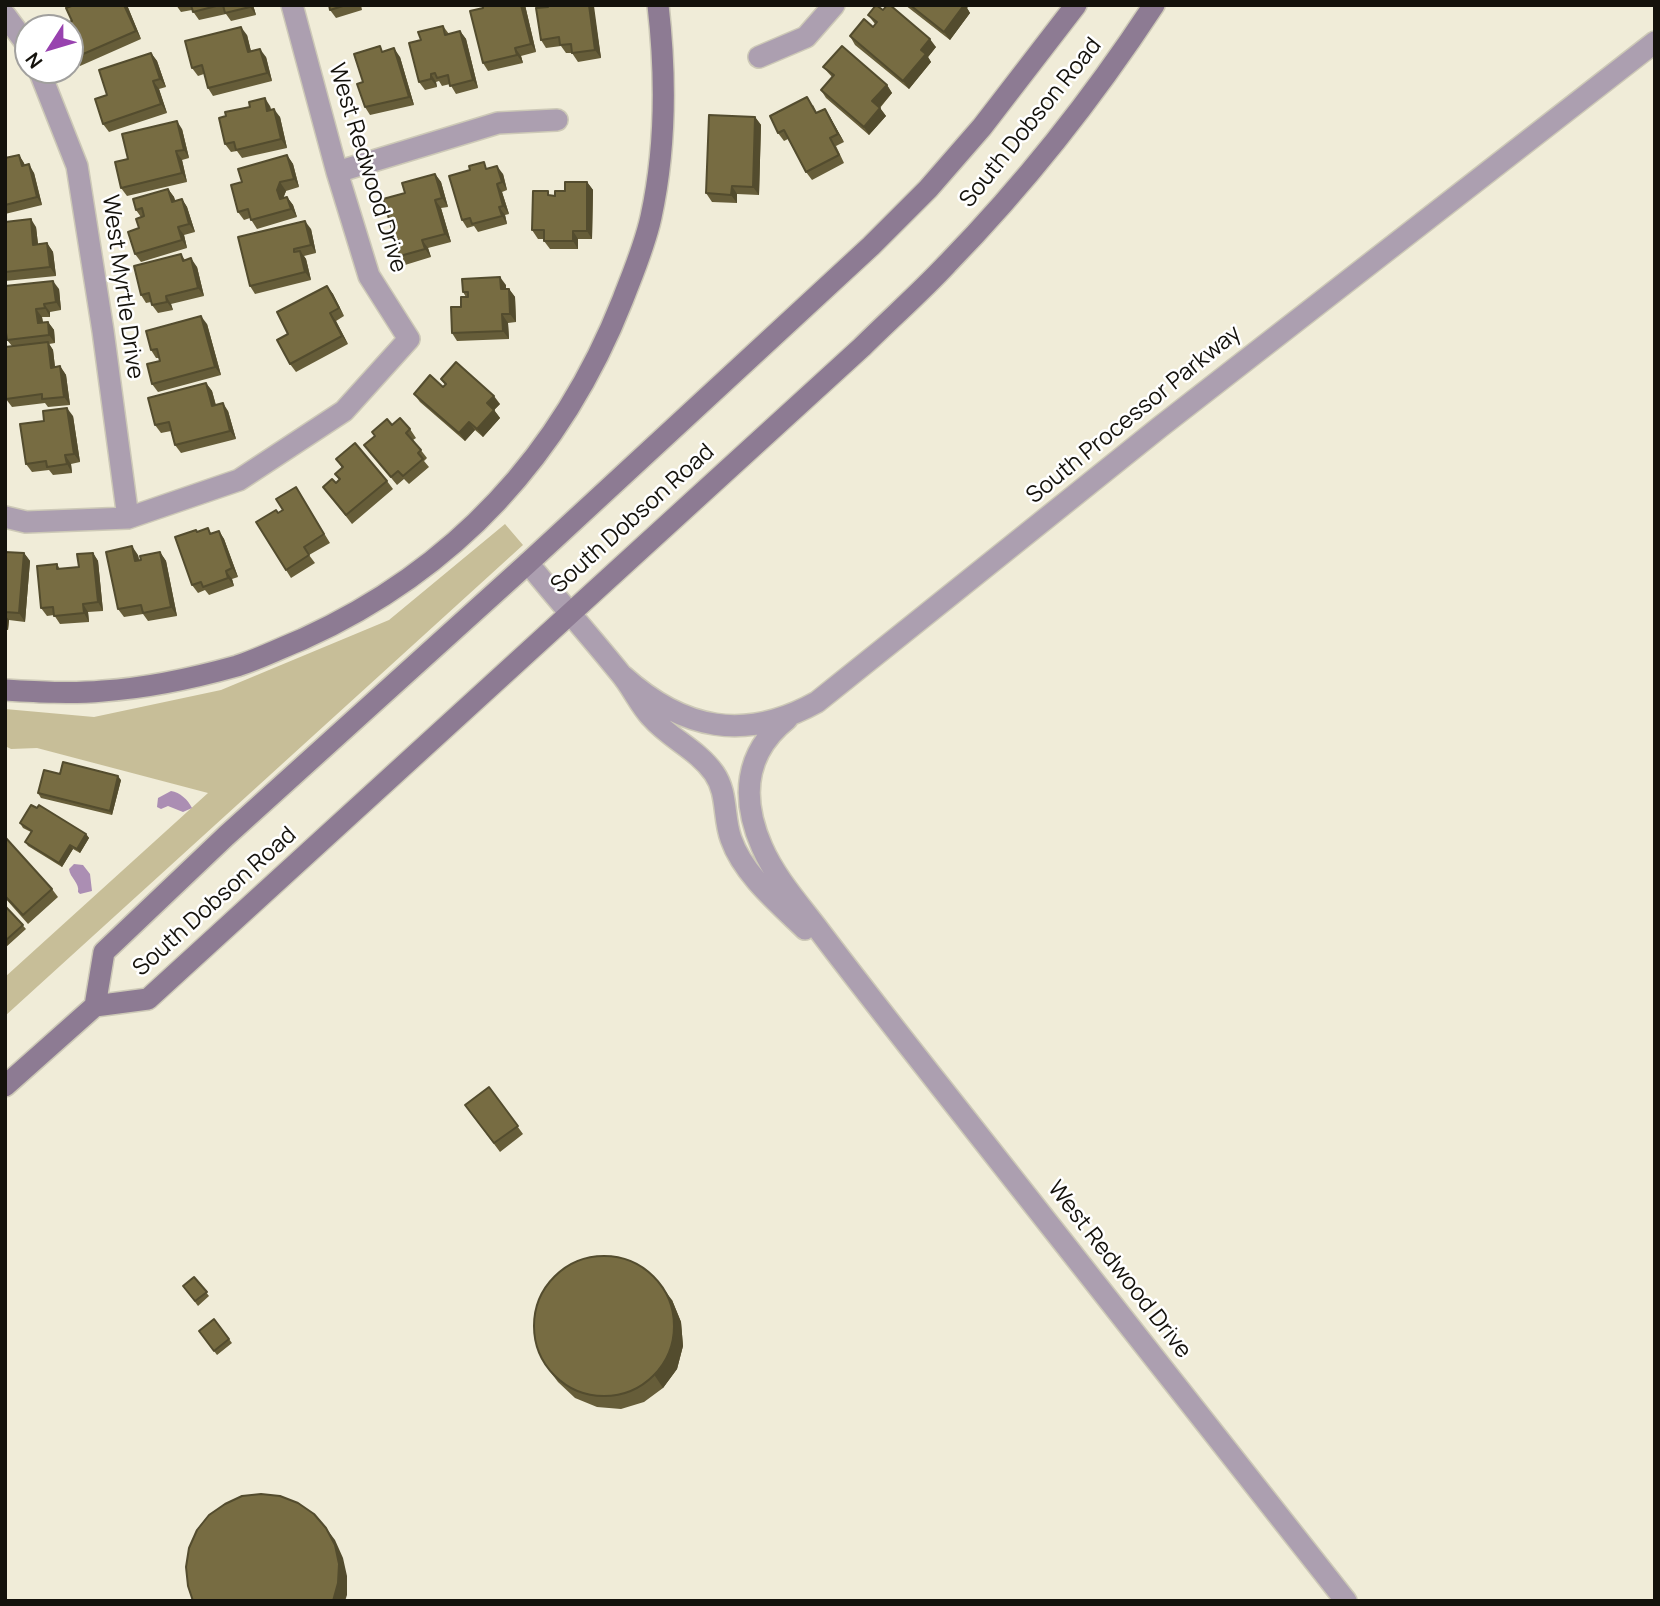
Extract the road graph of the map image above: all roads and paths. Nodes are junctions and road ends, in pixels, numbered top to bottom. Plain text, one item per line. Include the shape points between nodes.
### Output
1 (292, 5) edge
2 (658, 5) edge
3 (834, 5) edge
4 (1076, 5) edge
5 (1154, 5) edge
6 (1655, 42) edge
7 (759, 57) dead end
8 (45, 84) edge
9 (557, 120) dead end
10 (337, 172) junction
11 (5, 517) edge
12 (128, 518) junction
13 (528, 563) junction
14 (569, 613) junction
15 (623, 676) junction
16 (5, 690) edge
17 (789, 717) junction
18 (850, 971) junction
19 (95, 1006) junction
20 (5, 1086) edge
21 (1346, 1601) edge

1 - 10 street, West Redwood Drive
2 - 16 main road via 664,81 659,174 651,219 615,319 583,386 513,484 455,543 420,570 327,628 281,649 239,665 147,685 104,691
3 - 7 street via 806,37
4 - 13 main road, South Dobson Road via 929,188
5 - 14 main road, South Dobson Road via 1054,143 946,265
6 - 17 street, South Processor Parkway via 1160,427 831,693
8 - 12 street, West Myrtle Drive via 77,166
9 - 10 street via 498,123
10 - 12 street, West Redwood Drive via 369,276 409,339 344,411 239,480
11 - 12 street via 26,522
13 - 14 street, West Redwood Drive
13 - 19 main road, South Dobson Road via 104,952
14 - 15 street, West Redwood Drive
14 - 19 main road, South Dobson Road via 148,999
15 - 17 street, South Processor Parkway via 671,712 701,721 741,727
15 - 18 street, West Redwood Drive via 659,726 698,753 718,779 739,857
17 - 18 street, West Redwood Drive via 755,757 748,784 751,810 769,860
18 - 21 street, West Redwood Drive
19 - 20 main road

